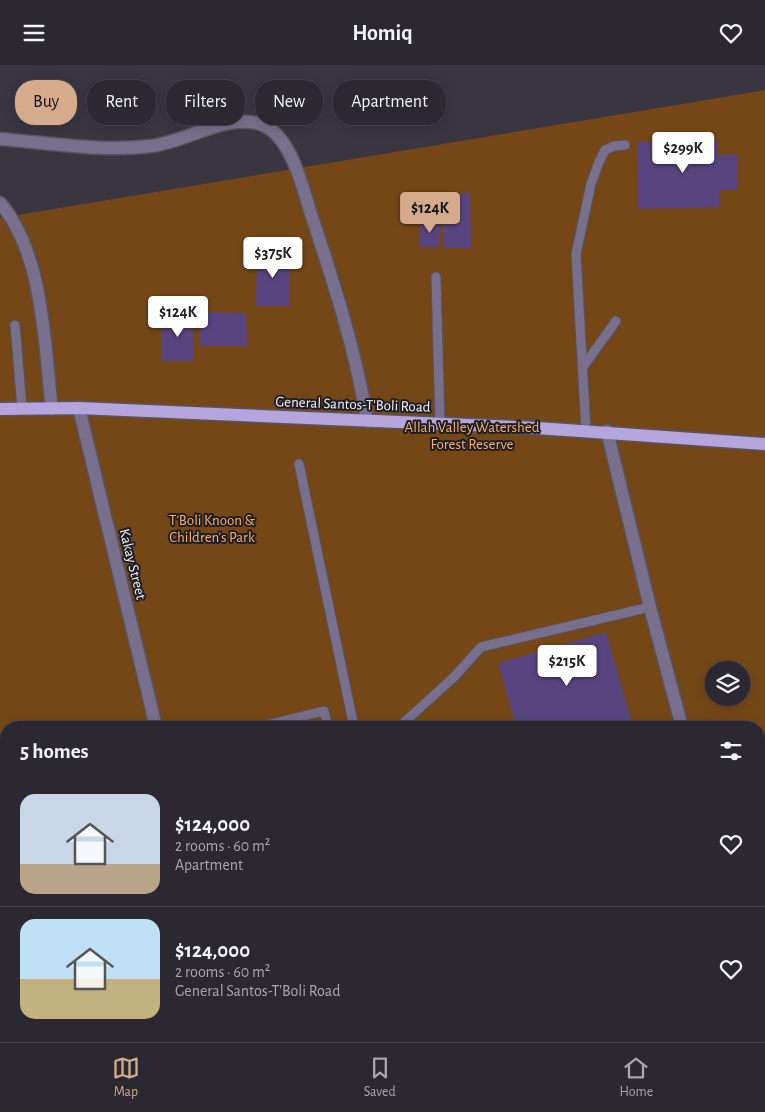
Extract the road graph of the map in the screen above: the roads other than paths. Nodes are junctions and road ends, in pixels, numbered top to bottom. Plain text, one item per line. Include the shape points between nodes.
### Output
1 (0, 139) edge
2 (625, 145) dead end
3 (0, 203) edge
4 (436, 277) dead end
5 (616, 321) dead end
6 (15, 325) dead end
7 (583, 367) junction
8 (22, 408) junction
9 (0, 409) edge
10 (52, 409) junction
11 (79, 409) junction
12 (367, 421) junction
13 (440, 424) junction
14 (586, 430) junction
15 (607, 431) junction
16 (765, 444) edge
17 (299, 464) dead end
18 (650, 607) junction
19 (155, 721) edge
20 (283, 721) edge
21 (326, 721) edge
22 (353, 721) edge
23 (406, 721) edge
24 (680, 721) edge

1 - 12 street via 124,149 154,146 219,126 245,122 267,127 287,150 301,182 347,327
2 - 7 lane via 605,150 591,184 579,233 576,254
3 - 10 street via 22,238 34,271
4 - 13 lane
5 - 7 lane
6 - 8 lane
7 - 14 lane
8 - 9 main road, General Santos-T'Boli Road
8 - 10 main road, General Santos-T'Boli Road
10 - 11 main road, General Santos-T'Boli Road
11 - 12 main road, General Santos-T'Boli Road
11 - 19 street, Kakay Street
12 - 13 main road, General Santos-T'Boli Road
13 - 14 main road, General Santos-T'Boli Road
14 - 15 main road, General Santos-T'Boli Road
15 - 16 main road, General Santos-T'Boli Road
15 - 18 street
17 - 22 lane
18 - 23 lane via 480,647 454,677
18 - 24 street
20 - 21 lane via 324,711

